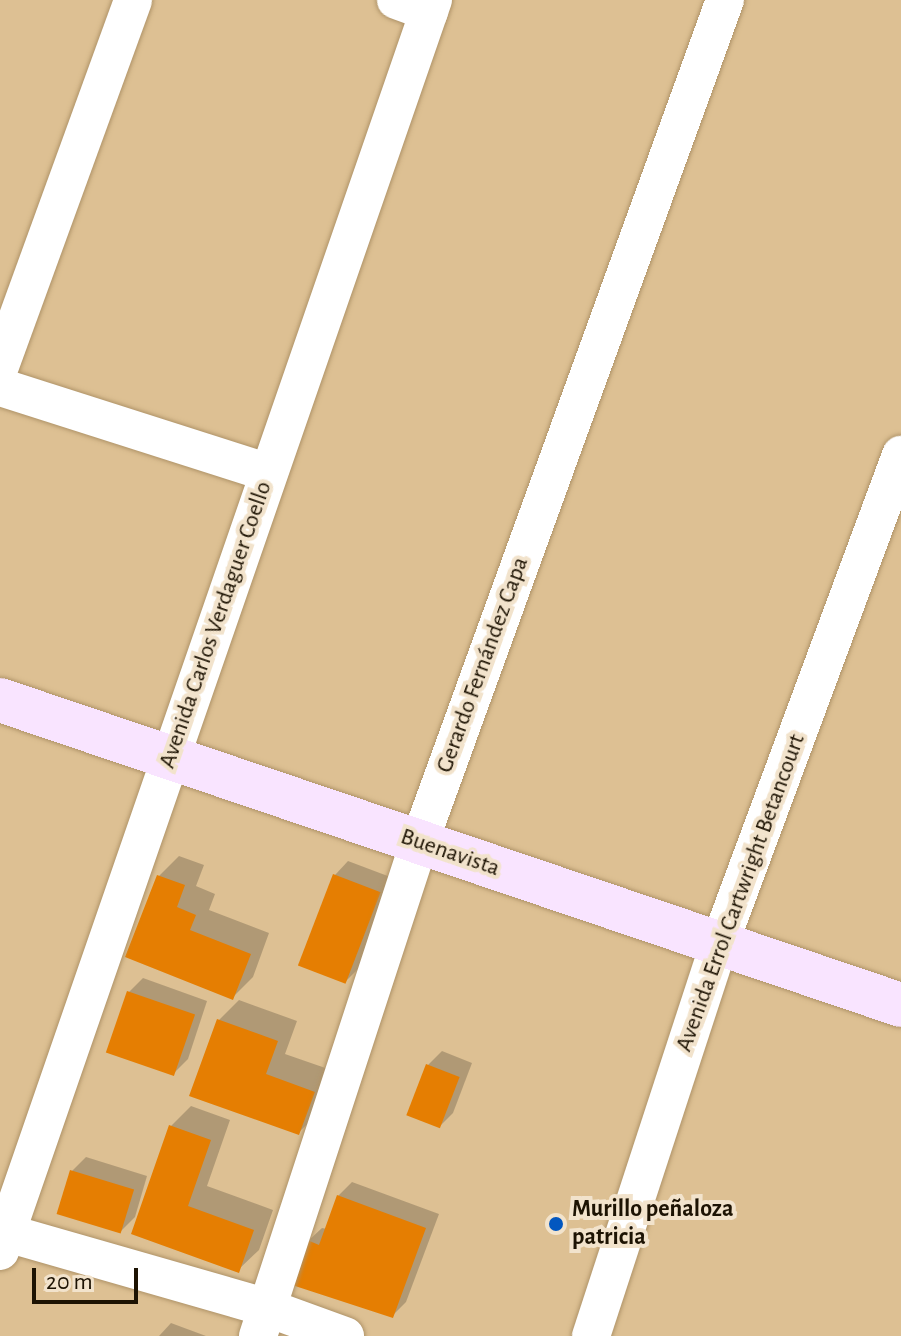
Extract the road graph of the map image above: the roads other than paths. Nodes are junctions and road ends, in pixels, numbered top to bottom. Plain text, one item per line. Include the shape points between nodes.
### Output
1 (133, 0) edge
2 (725, 0) edge
3 (419, 4) edge
4 (0, 366) edge
5 (0, 387) edge
6 (901, 455) edge
7 (269, 473) junction
8 (0, 700) edge
9 (170, 756) junction
10 (419, 843) junction
11 (719, 945) junction
12 (901, 1005) edge
13 (2, 1238) edge
14 (263, 1322) edge
15 (345, 1336) edge
16 (591, 1336) edge

1 - 4 street
2 - 10 street, Gerardo Fernández Capa
3 - 7 street, Avenida Carlos Verdaguer Coello
5 - 7 street
6 - 11 street, Avenida Errol Cartwright Betancourt
7 - 9 street, Avenida Carlos Verdaguer Coello
8 - 9 street, Buenavista
9 - 10 street, Buenavista
9 - 13 street, Avenida Carlos Verdaguer Coello
10 - 11 street, Buenavista
10 - 14 street, Gerardo Fernández Capa
11 - 12 street, Buenavista
11 - 16 street, Avenida Errol Cartwright Betancourt
13 - 14 street
14 - 15 street

